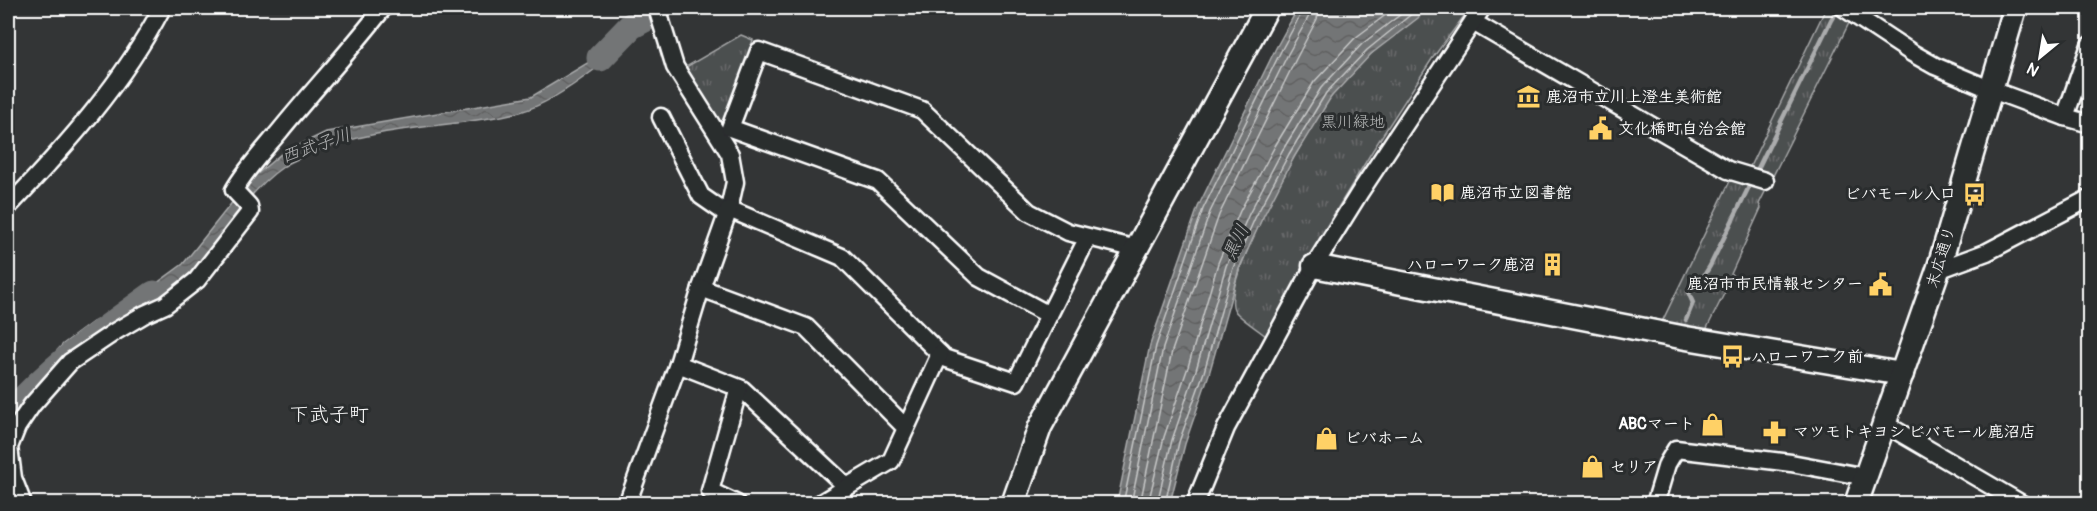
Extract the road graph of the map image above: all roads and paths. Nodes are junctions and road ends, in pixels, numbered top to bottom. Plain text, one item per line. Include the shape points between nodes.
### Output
1 (162, 8) edge
2 (383, 8) edge
3 (657, 8) edge
4 (1267, 8) edge
5 (2015, 8) edge
6 (1850, 9) edge
7 (1478, 15) edge
8 (2090, 45) edge
9 (1992, 90) junction
10 (661, 117) dead end
11 (2065, 117) junction
12 (2090, 124) edge
13 (1765, 181) dead end
14 (2090, 198) edge
15 (8, 207) edge
16 (728, 212) junction
17 (1088, 237) junction
18 (1137, 249) junction
19 (1314, 266) junction
20 (1938, 270) junction
21 (701, 288) junction
22 (1049, 315) junction
23 (940, 354) junction
24 (678, 364) junction
25 (1902, 374) junction
26 (739, 388) junction
27 (1885, 424) junction
28 (906, 428) junction
29 (1866, 477) junction
30 (847, 487) junction
31 (23, 504) edge
32 (627, 504) edge
33 (737, 504) edge
34 (819, 504) edge
35 (1013, 504) edge
36 (1195, 504) edge
37 (1655, 504) edge
38 (1856, 504) edge
39 (2022, 504) edge

1 - 15 street via 101,104
2 - 31 street via 244,173 234,190 250,212 197,280 165,305 125,325 70,362 32,405 9,447
3 - 16 street via 675,67 730,154 735,182
4 - 18 street
5 - 9 street, 末広通り
6 - 9 street via 1927,62
7 - 13 street via 1728,170
7 - 19 street
8 - 11 street
9 - 11 street
9 - 20 street, 末広通り
10 - 16 street via 701,196
11 - 12 street
14 - 20 street via 1987,252
16 - 21 street
16 - 23 street via 842,257
17 - 18 street
17 - 22 street
17 - 22 street via 1068,232 1029,212 922,110 759,51 730,128 878,182 979,277
18 - 35 street via 1040,427
19 - 25 street via 1686,338
19 - 36 street via 1226,428
20 - 25 street, 末広通り
21 - 24 street
21 - 28 street via 806,327
22 - 23 street via 1016,382
23 - 28 street
24 - 26 street
24 - 32 street
25 - 27 street, 末広通り
26 - 30 street
26 - 33 street via 710,491
27 - 29 street, 末広通り
27 - 39 street
28 - 30 street via 891,461
29 - 37 street via 1676,449 1667,464
29 - 38 street, 末広通り
30 - 34 street

